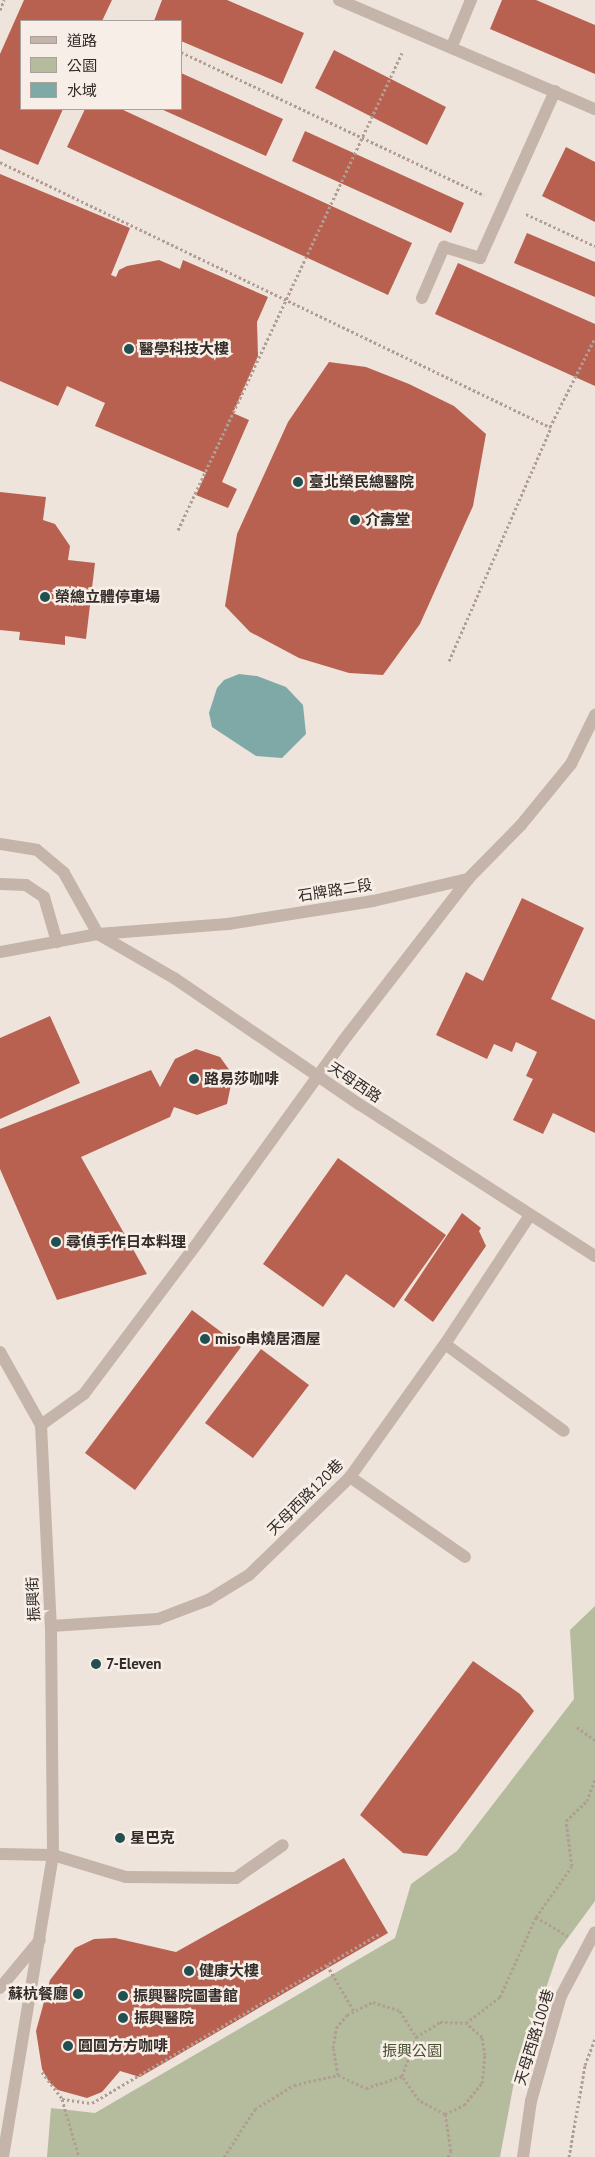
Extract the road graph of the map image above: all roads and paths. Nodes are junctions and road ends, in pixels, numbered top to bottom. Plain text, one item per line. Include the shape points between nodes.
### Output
1 (4, 0) edge
2 (339, 0) edge
3 (471, 0) edge
4 (0, 10) edge
5 (413, 30) junction
6 (452, 46) junction
7 (182, 52) edge
8 (555, 91) junction
9 (595, 109) edge
10 (362, 138) junction
11 (0, 162) edge
12 (504, 204) junction
13 (595, 246) edge
14 (422, 298) dead end
15 (284, 299) junction
16 (595, 338) edge
17 (551, 426) junction
18 (178, 530) dead end
19 (449, 661) dead end
20 (595, 715) edge
21 (0, 844) edge
22 (468, 879) junction
23 (0, 884) edge
24 (98, 934) junction
25 (57, 942) junction
26 (0, 952) edge
27 (317, 1076) junction
28 (530, 1214) junction
29 (595, 1256) edge
30 (444, 1344) junction
31 (0, 1352) edge
32 (41, 1425) junction
33 (564, 1431) dead end
34 (350, 1477) junction
35 (465, 1557) dead end
36 (51, 1626) junction
37 (577, 1727) dead end
38 (595, 1740) edge
39 (595, 1779) edge
40 (283, 1845) dead end
41 (0, 1854) edge
42 (53, 1855) junction
43 (536, 1917) junction
44 (595, 1932) edge
45 (381, 1934) dead end
46 (40, 1940) junction
47 (585, 1946) junction
48 (327, 1965) junction
49 (0, 1988) edge
50 (354, 2011) junction
51 (466, 2023) junction
52 (416, 2037) junction
53 (595, 2039) edge
54 (338, 2075) junction
55 (402, 2076) junction
56 (62, 2099) dead end
57 (445, 2114) junction
58 (3, 2157) edge
59 (224, 2157) edge
60 (448, 2157) edge
61 (523, 2157) edge
62 (569, 2157) edge

1 - 4 path
2 - 5 street
3 - 6 street
5 - 6 street
5 - 10 path
6 - 8 street
7 - 10 path
8 - 9 street
8 - 12 street
10 - 12 path
10 - 15 path
11 - 15 path
12 - 13 path
12 - 14 street via 480,258 444,247
15 - 17 path
15 - 18 path
16 - 17 path
17 - 19 path
20 - 22 street via 571,764 521,825
21 - 24 street via 37,850 64,873
22 - 24 street, 石牌路二段 via 373,901 228,924
22 - 27 street
23 - 25 street via 26,885 44,897
24 - 25 street, 石牌路二段
24 - 27 street, 天母西路 via 174,978
25 - 26 street, 石牌路二段
27 - 28 street, 天母西路
27 - 32 street via 84,1394
28 - 29 street, 天母西路
28 - 30 street, 天母西路120巷
30 - 33 street
30 - 34 street, 天母西路120巷
31 - 32 street, 振興街
32 - 36 street, 振興街
34 - 35 street
34 - 36 street, 天母西路120巷 via 249,1574 208,1600 158,1619
36 - 42 street, 振興街
37 - 38 path
39 - 43 path via 587,1801 566,1821 572,1866
40 - 42 street via 236,1878 126,1877
41 - 42 street
42 - 46 street, 振興街
43 - 47 path
43 - 51 path via 500,1997
44 - 47 street, 天母西路100巷
45 - 48 path
46 - 49 street
46 - 58 street, 振興街 via 10,2100
47 - 61 street, 天母西路100巷 via 561,1996 531,2101
48 - 50 path
48 - 56 path via 92,2103
50 - 52 path via 373,2002 400,2011
50 - 54 path via 336,2028 333,2048
51 - 52 path via 440,2022
51 - 57 path via 482,2037 485,2055 482,2083 464,2105
52 - 55 path
53 - 62 path via 585,2065
54 - 55 path via 366,2088
54 - 59 path via 294,2085 255,2109
55 - 57 path via 419,2100
57 - 60 path via 451,2151

